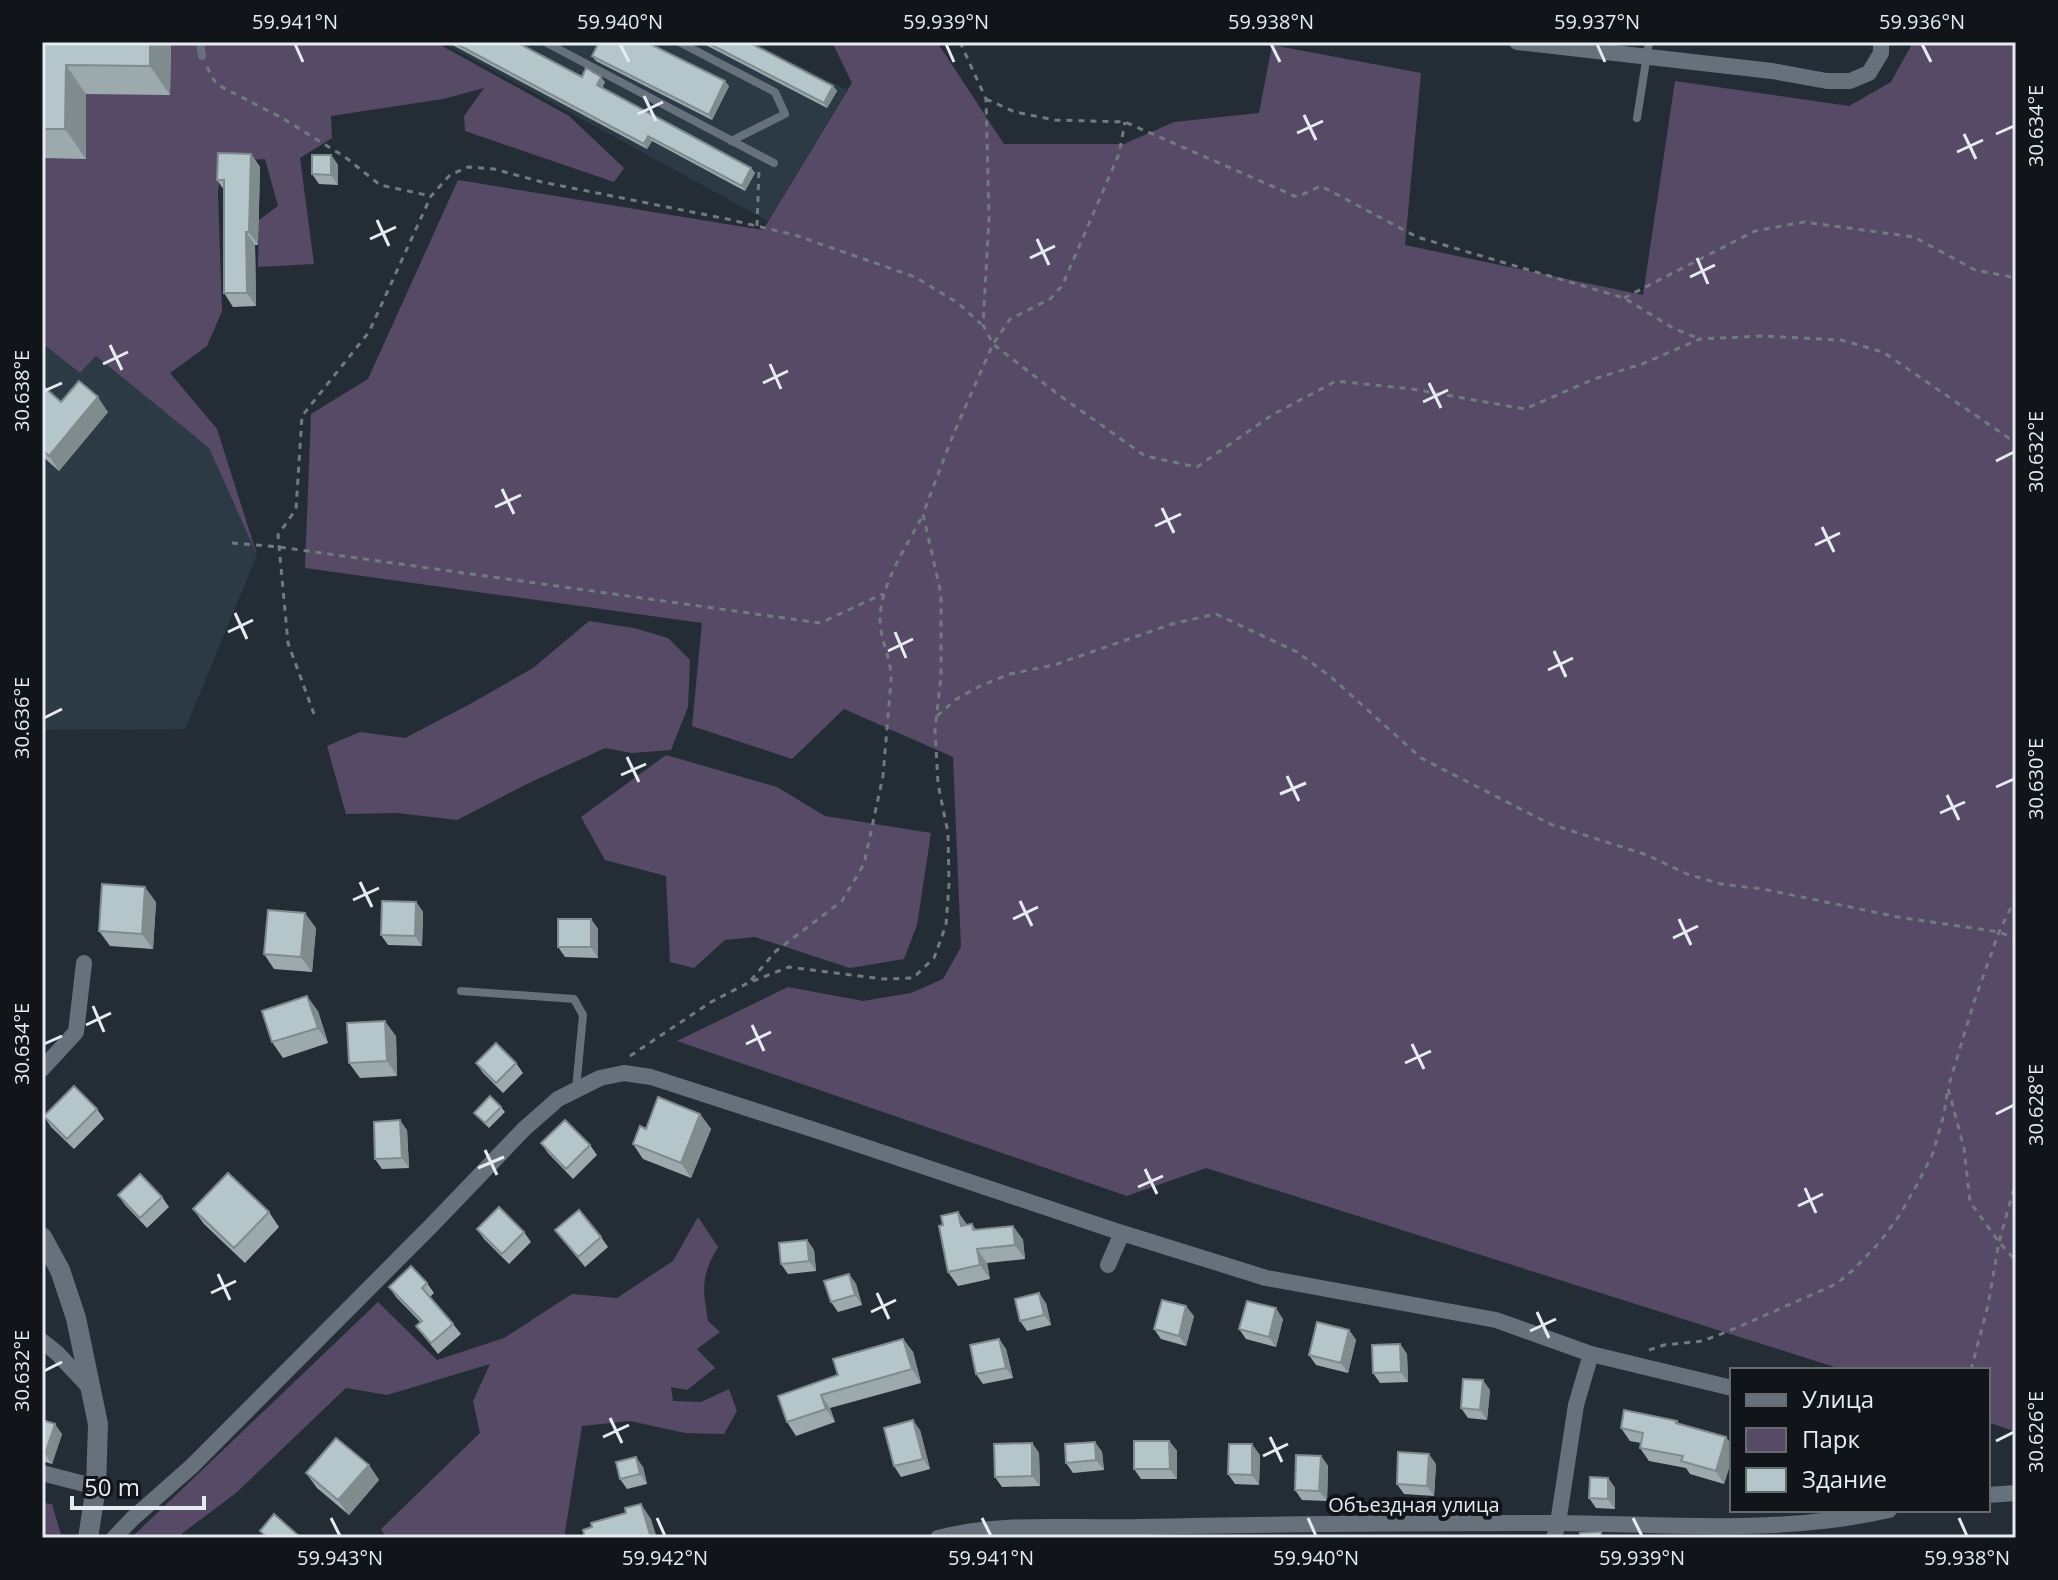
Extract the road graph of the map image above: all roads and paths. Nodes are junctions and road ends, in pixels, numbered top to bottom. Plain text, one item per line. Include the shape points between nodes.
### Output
1 (200, 42) edge
2 (545, 42) edge
3 (679, 42) edge
4 (960, 42) edge
5 (1517, 42) edge
6 (1881, 42) edge
7 (1647, 49) edge
8 (202, 56) joint
9 (986, 99) junction
10 (1637, 118) dead end
11 (1125, 122) junction
12 (731, 141) junction
13 (760, 156) junction
14 (774, 163) dead end
15 (431, 196) junction
16 (757, 226) junction
17 (2016, 278) edge
18 (1624, 298) junction
19 (983, 325) junction
20 (1700, 339) junction
21 (993, 344) junction
22 (2016, 443) edge
23 (923, 514) junction
24 (232, 543) dead end
25 (279, 547) junction
26 (883, 594) junction
27 (314, 714) dead end
28 (935, 718) junction
29 (2016, 897) edge
30 (1999, 932) junction
31 (2016, 939) edge
32 (84, 963) dead end
33 (748, 983) junction
34 (461, 991) dead end
35 (42, 1069) edge
36 (624, 1073) junction
37 (1948, 1088) junction
38 (576, 1089) junction
39 (2016, 1181) edge
40 (1122, 1233) junction
41 (42, 1237) edge
42 (1999, 1242) junction
43 (2016, 1261) edge
44 (1108, 1265) dead end
45 (42, 1341) edge
46 (1591, 1354) junction
47 (1619, 1361) junction
48 (1972, 1368) edge
49 (1730, 1388) edge
50 (91, 1389) junction
51 (42, 1473) edge
52 (96, 1487) junction
53 (2016, 1493) edge
54 (1990, 1495) edge
55 (1880, 1512) edge
56 (1556, 1531) edge
57 (1805, 1531) edge
58 (88, 1538) edge
59 (114, 1538) edge
60 (938, 1538) edge

1 - 8 lane
2 - 12 lane
3 - 12 lane via 775,92 785,114
4 - 9 path
5 - 7 street
6 - 7 street via 1869,73 1850,81
7 - 10 lane
8 - 15 path via 216,84 282,118 380,185
9 - 11 path via 1055,120
9 - 19 path via 989,218
11 - 18 path via 1297,197 1321,186 1417,237
11 - 21 path via 1119,154 1062,286 1050,299 1010,319
12 - 13 lane
13 - 14 lane
13 - 16 path
15 - 16 path via 450,175 468,167 494,169
15 - 25 path via 369,332 302,416 296,509 278,535
16 - 19 path via 915,277
17 - 18 path via 1975,270 1914,237 1804,222 1755,231
18 - 20 path
19 - 21 path
20 - 21 path via 1525,409 1336,381 1272,415 1197,467 1145,456
20 - 22 path via 1841,340 1883,352
21 - 23 path
23 - 26 path
23 - 28 path via 941,594
24 - 25 path
25 - 26 path via 820,623
25 - 27 path via 288,643
26 - 33 path via 879,622 892,667 883,776 864,864 842,901 776,951
28 - 30 path via 955,700 1010,674 1216,614 1297,652 1421,758 1550,824 1721,884
28 - 33 path via 949,884 946,925 934,958 913,978 789,967
29 - 30 path
30 - 31 path
30 - 37 path
32 - 35 street via 76,1032
33 - 36 path via 627,1058
34 - 38 lane via 574,999 583,1015
36 - 38 street
36 - 40 street via 651,1077
37 - 42 path via 1964,1148 1970,1202
37 - 47 path via 1926,1167 1899,1216 1853,1270 1836,1284 1714,1337 1664,1345
38 - 59 street via 524,1129 192,1466
39 - 42 path
40 - 44 street
40 - 46 street via 1266,1278 1496,1320
41 - 50 street via 76,1318
42 - 43 path
42 - 48 path
45 - 50 street
46 - 47 street
46 - 56 street via 1576,1405
47 - 49 street
50 - 52 street via 98,1424
51 - 52 street
52 - 58 street
53 - 54 street
55 - 57 street, Объездная улица
56 - 57 street, Объездная улица
56 - 60 street, Объездная улица via 1029,1526

